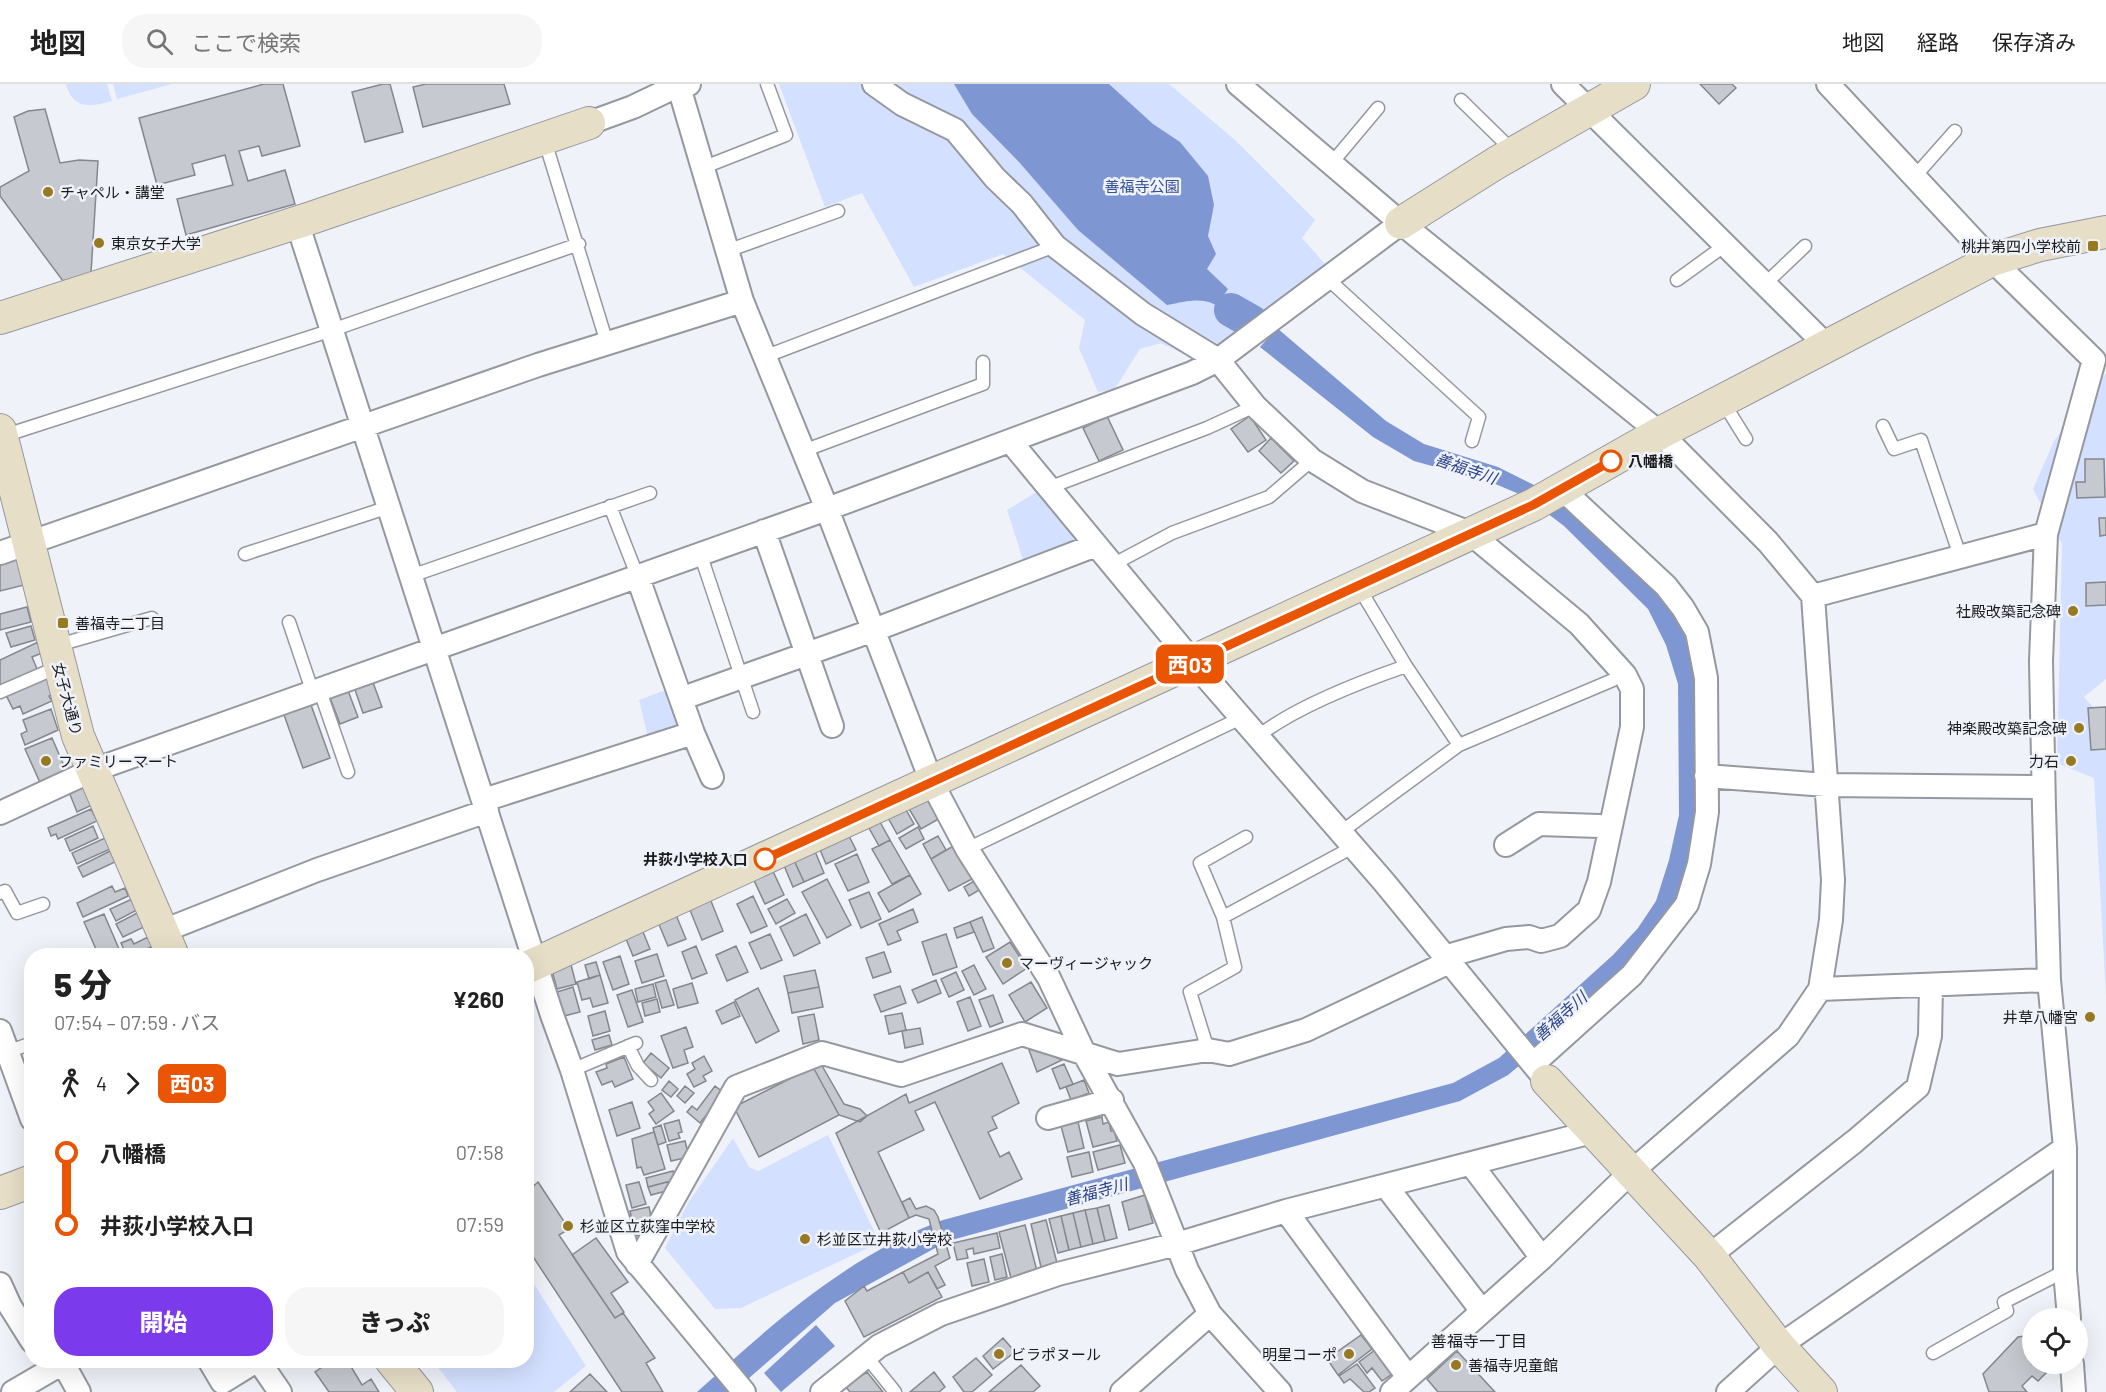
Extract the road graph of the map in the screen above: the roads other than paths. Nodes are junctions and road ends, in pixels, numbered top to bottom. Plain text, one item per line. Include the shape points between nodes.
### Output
1 (767, 84) edge
2 (874, 84) edge
3 (1238, 84) edge
4 (1563, 84) edge
5 (1634, 84) edge
6 (1828, 84) edge
7 (683, 85) edge
8 (1461, 100) dead end
9 (1378, 108) dead end
10 (1591, 110) junction
11 (589, 123) joint
12 (1955, 131) dead end
13 (544, 137) junction
14 (1515, 153) junction
15 (1331, 164) junction
16 (702, 168) junction
17 (1916, 175) junction
18 (838, 211) dead end
19 (297, 222) junction
20 (1401, 223) junction
21 (2106, 232) edge
22 (579, 244) junction
23 (1055, 246) junction
24 (1724, 246) junction
25 (1805, 246) dead end
26 (727, 251) junction
27 (1992, 260) junction
28 (1329, 280) junction
29 (1677, 280) dead end
30 (1765, 284) junction
31 (742, 301) junction
32 (0, 318) edge
33 (332, 330) junction
34 (607, 343) junction
35 (1827, 346) junction
36 (764, 357) junction
37 (1218, 360) junction
38 (983, 362) dead end
39 (1723, 402) junction
40 (1255, 406) junction
41 (363, 426) junction
42 (1883, 426) dead end
43 (1660, 433) junction
44 (1, 434) edge
45 (1746, 439) dead end
46 (1472, 441) dead end
47 (1011, 442) junction
48 (803, 451) junction
49 (1312, 460) junction
50 (1048, 488) junction
51 (650, 493) dead end
52 (1552, 494) junction
53 (610, 506) junction
54 (389, 507) junction
55 (827, 509) junction
56 (764, 531) junction
57 (1470, 533) junction
58 (2046, 534) junction
59 (1096, 545) junction
60 (14, 548) edge
61 (700, 553) junction
62 (245, 554) dead end
63 (1960, 556) junction
64 (1112, 564) junction
65 (637, 575) junction
66 (411, 576) junction
67 (1358, 586) junction
68 (1813, 596) junction
69 (152, 618) dead end
70 (289, 622) dead end
71 (874, 630) junction
72 (435, 649) junction
73 (806, 654) junction
74 (57, 656) junction
75 (1193, 662) junction
76 (1406, 666) junction
77 (741, 677) junction
78 (1613, 680) dead end
79 (0, 692) edge
80 (316, 692) junction
81 (683, 698) junction
82 (753, 711) dead end
83 (1241, 718) junction
84 (832, 726) dead end
85 (693, 733) junction
86 (1257, 737) junction
87 (1459, 745) junction
88 (91, 771) junction
89 (348, 772) dead end
90 (1706, 776) junction
91 (712, 777) dead end
92 (932, 783) junction
93 (1826, 785) junction
94 (2043, 787) junction
95 (486, 805) junction
96 (0, 813) edge
97 (1610, 831) junction
98 (1246, 837) dead end
99 (1347, 839) junction
100 (1506, 845) dead end
101 (967, 849) junction
102 (0, 893) edge
103 (43, 904) dead end
104 (1223, 918) junction
105 (168, 943) edge
106 (526, 948) edge
107 (1446, 959) junction
108 (534, 964) edge
109 (534, 973) edge
110 (2049, 980) junction
111 (1931, 986) junction
112 (1820, 989) junction
113 (4, 1042) edge
114 (24, 1043) edge
115 (1208, 1050) junction
116 (1085, 1055) junction
117 (1537, 1069) junction
118 (572, 1070) junction
119 (651, 1080) dead end
120 (24, 1097) edge
121 (1112, 1100) junction
122 (1048, 1118) dead end
123 (1592, 1132) junction
124 (2065, 1148) junction
125 (1471, 1164) junction
126 (1630, 1173) junction
127 (24, 1184) edge
128 (1386, 1186) junction
129 (0, 1193) edge
130 (1286, 1211) junction
131 (1177, 1244) junction
132 (1709, 1256) junction
133 (1542, 1258) junction
134 (637, 1264) junction
135 (2065, 1271) junction
136 (0, 1284) edge
137 (2068, 1308) edge
138 (1482, 1311) junction
139 (1210, 1314) junction
140 (24, 1328) edge
141 (1779, 1346) junction
142 (1933, 1353) dead end
143 (866, 1356) junction
144 (50, 1368) edge
145 (59, 1368) edge
146 (213, 1368) edge
147 (245, 1368) edge
148 (264, 1368) edge
149 (398, 1368) edge
150 (2073, 1374) edge
151 (734, 1381) edge
152 (1400, 1385) edge
153 (14, 1392) edge
154 (79, 1392) edge
155 (280, 1392) edge
156 (417, 1392) edge
157 (822, 1392) edge
158 (895, 1392) edge
159 (1122, 1392) edge
160 (1280, 1392) edge
161 (1728, 1392) edge
162 (1821, 1392) edge
163 (2074, 1392) edge

1 - 16 lane via 786,135
2 - 23 street via 902,104 956,130
3 - 15 street
4 - 10 street
5 - 10 street
6 - 17 street
7 - 11 street
7 - 16 street
8 - 14 lane
9 - 15 lane
10 - 14 street
10 - 24 street
11 - 13 street
12 - 17 lane
13 - 19 street
13 - 22 lane
14 - 20 street
15 - 20 street
16 - 26 street
17 - 27 street
18 - 26 lane
19 - 32 street
19 - 33 street
20 - 28 street
20 - 43 street
21 - 27 street via 2040,245
22 - 33 lane
22 - 34 lane
23 - 36 lane
23 - 37 street via 1143,314
24 - 29 lane
24 - 30 street
25 - 30 lane
26 - 31 street
27 - 35 street
27 - 58 street via 2094,360
28 - 37 street
28 - 46 lane via 1479,417
30 - 35 street
31 - 34 street
31 - 36 street
33 - 41 street
33 - 44 lane
34 - 41 street
35 - 39 street
36 - 48 street
37 - 40 street
37 - 47 street
38 - 48 lane via 983,384
39 - 43 street
39 - 45 lane
40 - 49 street
40 - 50 lane
41 - 54 street
41 - 60 street
42 - 63 lane via 1894,449 1921,440
43 - 52 street
43 - 68 street via 1768,542
44 - 60 street, 女子大通り
47 - 50 street
47 - 55 street
48 - 55 street
49 - 57 street via 1362,491
49 - 64 lane via 1269,497 1172,533
50 - 59 street
51 - 53 lane
52 - 57 street
52 - 90 street via 1666,586 1697,632 1706,678
53 - 65 lane
53 - 66 lane
54 - 62 lane
54 - 66 street
55 - 56 street
55 - 71 street
56 - 61 street
56 - 73 street
57 - 67 street
57 - 97 street via 1579,624 1625,675 1632,689 1632,727
58 - 63 street
58 - 94 street via 2041,661
59 - 64 street
59 - 71 street
60 - 74 street, 女子大通り
61 - 65 street
61 - 77 lane
63 - 68 street
64 - 75 street
65 - 72 street
65 - 81 street
66 - 72 street
67 - 75 street
67 - 76 lane
68 - 93 street
69 - 74 lane
70 - 80 lane
71 - 73 street
71 - 92 street
72 - 80 street
72 - 95 street
73 - 77 street
73 - 84 street
74 - 79 lane
74 - 88 street, 女子大通り
75 - 83 street
75 - 92 street
76 - 86 lane via 1370,678 1272,725
76 - 87 lane
77 - 81 street
77 - 82 lane
78 - 87 lane
80 - 88 street
80 - 89 lane
81 - 85 street
83 - 86 street
83 - 101 lane
85 - 91 street
85 - 95 street
86 - 99 street
87 - 99 lane
88 - 96 street
88 - 105 street, 女子大通り
90 - 93 street
90 - 117 street via 1703,839 1687,904 1632,975
92 - 101 street
92 - 108 street
93 - 94 street
93 - 112 street via 1832,920
94 - 110 street
95 - 105 street via 317,870
95 - 106 street
97 - 100 street via 1599,826 1539,824
97 - 107 street via 1589,910 1571,929 1541,941 1515,938
98 - 104 lane via 1200,863
99 - 104 lane
99 - 107 street
101 - 116 street via 1049,978
102 - 103 lane via 5,891 17,913
104 - 115 lane via 1235,967 1190,992
107 - 115 street via 1306,1030 1229,1054
107 - 117 street
109 - 118 street
110 - 111 street
110 - 124 street
111 - 112 street
111 - 132 street via 1930,1036 1918,1087
112 - 126 street via 1788,1036
113 - 114 lane
113 - 120 street
115 - 116 street via 1118,1064
116 - 121 street
116 - 134 street via 1022,1034 901,1075 822,1053 736,1087
117 - 123 street
118 - 119 lane via 632,1045 638,1066
118 - 134 street via 628,1252
121 - 122 street
121 - 131 street
123 - 125 street
123 - 126 street
124 - 135 street
124 - 141 street
125 - 128 street
125 - 133 street
126 - 132 street
126 - 133 street
127 - 129 street
128 - 130 street
128 - 138 street
130 - 131 street
130 - 152 street
131 - 139 street
131 - 143 street via 1058,1274 941,1314
132 - 141 street
133 - 138 street
134 - 151 street
135 - 137 street
135 - 142 lane via 2004,1302 2007,1311
136 - 140 street
138 - 152 street
139 - 159 street
139 - 160 street
141 - 161 street
141 - 162 street
143 - 157 street
143 - 158 lane
144 - 153 street
145 - 154 street
146 - 147 street via 222,1382
148 - 155 street
149 - 156 street
150 - 163 street

